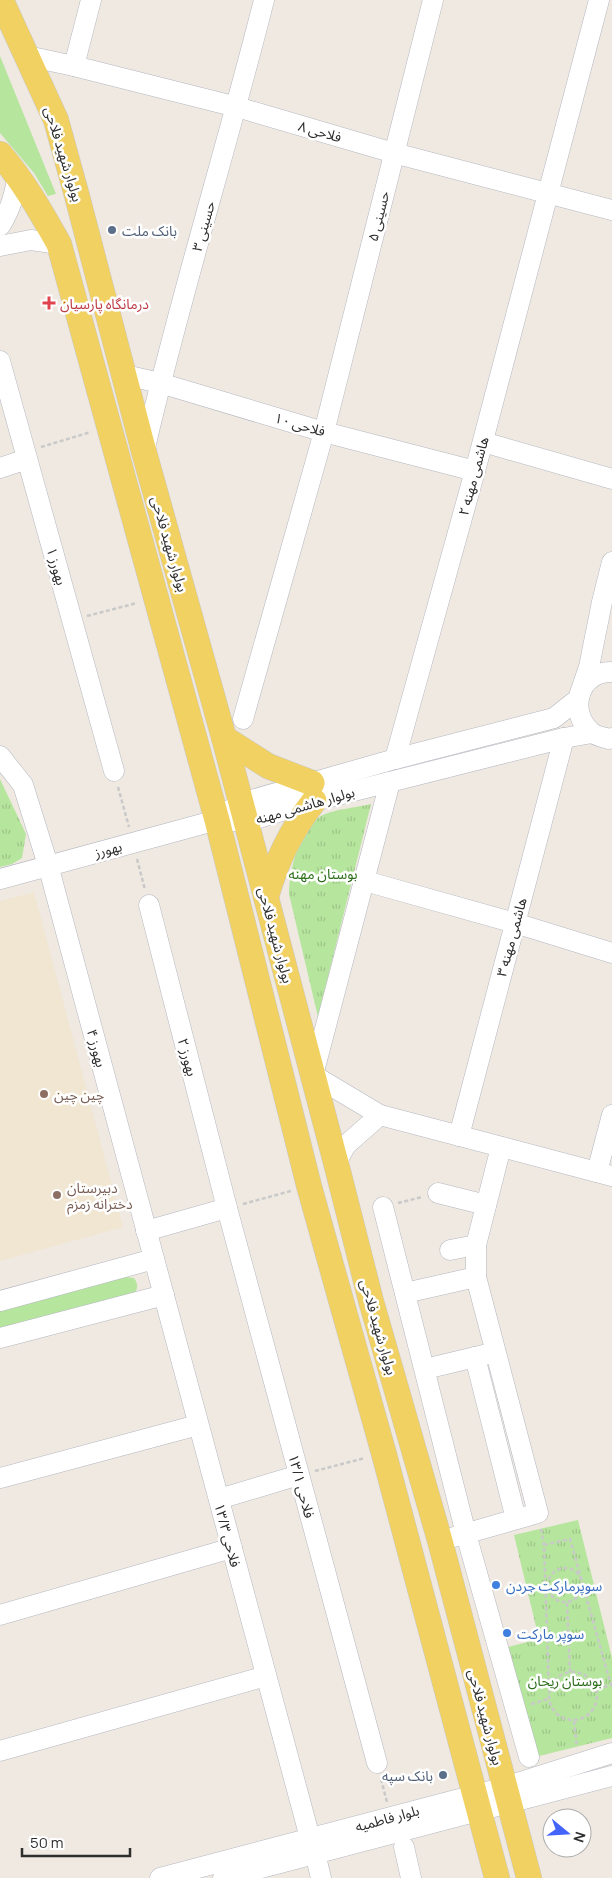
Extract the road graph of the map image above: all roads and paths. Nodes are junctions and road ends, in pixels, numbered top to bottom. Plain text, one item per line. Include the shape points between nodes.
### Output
1 (1, 0) edge
2 (91, 0) edge
3 (264, 0) edge
4 (433, 0) edge
5 (599, 0) edge
6 (27, 56) junction
7 (74, 66) junction
8 (237, 107) junction
9 (394, 153) junction
10 (0, 154) edge
11 (18, 174) junction
12 (548, 193) junction
13 (612, 210) edge
14 (0, 226) edge
15 (59, 244) junction
16 (0, 246) edge
17 (0, 361) edge
18 (125, 375) junction
19 (160, 383) junction
20 (109, 427) junction
21 (324, 432) junction
22 (483, 442) junction
23 (144, 452) junction
24 (26, 456) junction
25 (0, 468) edge
26 (475, 471) junction
27 (612, 479) edge
28 (612, 562) edge
29 (156, 599) junction
30 (72, 620) junction
31 (612, 672) edge
32 (578, 699) junction
33 (243, 719) dead end
34 (224, 738) junction
35 (564, 738) junction
36 (606, 738) edge
37 (0, 757) edge
38 (396, 759) junction
39 (114, 771) dead end
40 (390, 782) junction
41 (313, 792) junction
42 (243, 812) junction
43 (217, 820) junction
44 (48, 865) junction
45 (0, 880) edge
46 (365, 881) junction
47 (266, 897) junction
48 (148, 905) dead end
49 (515, 923) junction
50 (612, 953) edge
51 (313, 1075) junction
52 (380, 1115) junction
53 (612, 1115) edge
54 (459, 1136) junction
55 (501, 1147) junction
56 (336, 1163) junction
57 (604, 1174) edge
58 (309, 1186) junction
59 (438, 1193) dead end
60 (486, 1205) junction
61 (227, 1208) junction
62 (383, 1208) dead end
63 (146, 1231) junction
64 (476, 1245) junction
65 (450, 1250) dead end
66 (154, 1259) junction
67 (476, 1277) junction
68 (405, 1293) junction
69 (164, 1295) junction
70 (0, 1301) edge
71 (0, 1338) edge
72 (495, 1352) junction
73 (475, 1357) junction
74 (425, 1369) junction
75 (198, 1425) junction
76 (384, 1454) junction
77 (299, 1475) junction
78 (0, 1478) edge
79 (219, 1499) junction
80 (516, 1519) junction
81 (466, 1534) junction
82 (440, 1541) junction
83 (232, 1548) junction
84 (583, 1582) junction
85 (546, 1587) junction
86 (567, 1603) junction
87 (0, 1615) edge
88 (570, 1672) junction
89 (266, 1676) junction
90 (550, 1689) junction
91 (596, 1689) junction
92 (574, 1721) junction
93 (0, 1751) edge
94 (612, 1753) edge
95 (529, 1757) dead end
96 (377, 1762) joint
97 (580, 1764) junction
98 (612, 1776) edge
99 (507, 1795) junction
100 (477, 1803) junction
101 (391, 1817) junction
102 (312, 1846) junction
103 (404, 1847) dead end
104 (160, 1878) edge
105 (223, 1878) edge
106 (321, 1878) edge
107 (411, 1878) edge
108 (497, 1878) edge
109 (529, 1878) edge

1 - 6 main road, بولوار شهید فلاحی
2 - 7 street
3 - 8 street, حسینی ۳
4 - 9 street, حسینی ۵
5 - 12 street, هاشمی مهنه ۲
6 - 7 street, فلاحی ۸
6 - 18 main road, بولوار شهید فلاحی via 56,120
7 - 8 street, فلاحی ۸
8 - 9 street, فلاحی ۸
8 - 19 street, حسینی ۳
9 - 12 street, فلاحی ۸
9 - 21 street, حسینی ۵
10 - 11 main road, بولوار شهید فلاحی
11 - 14 street via 8,214
11 - 15 main road, بولوار شهید فلاحی
12 - 13 street, فلاحی ۸
12 - 22 street, هاشمی مهنه ۲
15 - 16 street via 31,240
15 - 20 main road, بولوار شهید فلاحی
17 - 24 street, بهورز ۱
18 - 19 street, فلاحی ۱۰
18 - 23 main road, بولوار شهید فلاحی
19 - 21 street, فلاحی ۱۰
19 - 23 street, حسینی ۳
20 - 24 path
20 - 29 main road, بولوار شهید فلاحی
21 - 26 street, فلاحی ۱۰
21 - 33 street, حسینی ۵
22 - 26 street, هاشمی مهنه ۲
22 - 27 street
23 - 34 main road, بولوار شهید فلاحی
24 - 25 street
24 - 30 street, بهورز ۱
26 - 38 street, هاشمی مهنه ۲
28 - 32 street via 589,667
29 - 30 path
29 - 43 main road, بولوار شهید فلاحی
30 - 39 street, بهورز ۱
31 - 32 street via 603,672 586,682
32 - 36 street via 580,718
32 - 38 street, بولوار هاشمی مهنه via 554,718
34 - 41 main road
34 - 42 main road, بولوار شهید فلاحی
35 - 36 street, بولوار هاشمی مهنه
35 - 40 street, بولوار هاشمی مهنه
35 - 49 street, هاشمی مهنه ۳
37 - 44 street, بهورز ۴ via 23,785
38 - 41 street, بولوار هاشمی مهنه
40 - 41 street, بولوار هاشمی مهنه
40 - 46 street
41 - 42 street, بولوار هاشمی مهنه
41 - 47 main road via 275,866
42 - 43 street, بولوار هاشمی مهنه
42 - 47 main road, بولوار شهید فلاحی
43 - 44 street, بهورز
43 - 58 main road, بولوار شهید فلاحی
44 - 45 street, بهورز
44 - 63 street, بهورز ۴
46 - 49 street
46 - 51 street
47 - 51 main road, بولوار شهید فلاحی
48 - 61 street, بهورز ۲
49 - 50 street
49 - 54 street, هاشمی مهنه ۳
51 - 52 street
51 - 56 main road, بولوار شهید فلاحی
52 - 54 street
52 - 56 street via 346,1145
53 - 57 street
54 - 55 street
55 - 57 street
55 - 60 street
56 - 82 main road, بولوار شهید فلاحی via 371,1301
58 - 61 path
58 - 76 main road, بولوار شهید فلاحی
59 - 60 street
60 - 64 street
61 - 63 street
61 - 77 street, فلاحی ۱۳/۱
62 - 68 street
63 - 66 street, فلاحی ۱۳/۳
64 - 65 street
64 - 67 street
66 - 69 street, فلاحی ۱۳/۳
66 - 70 street
67 - 68 street
67 - 72 street
68 - 74 street
69 - 71 street
69 - 75 street, فلاحی ۱۳/۳
72 - 73 street
72 - 80 street via 538,1513
73 - 74 street
73 - 80 street
74 - 81 street
75 - 78 street
75 - 79 street, فلاحی ۱۳/۳
76 - 77 path
76 - 100 main road, بولوار شهید فلاحی
77 - 79 street
77 - 96 street, فلاحی ۱۳/۱
79 - 83 street, فلاحی ۱۳/۳
80 - 81 street
81 - 82 street
81 - 95 street
82 - 99 main road, بولوار شهید فلاحی
83 - 87 street
83 - 89 street, فلاحی ۱۳/۳
84 - 85 path via 576,1570 562,1566 550,1574
84 - 85 path via 570,1539 544,1545
84 - 86 path via 579,1596
84 - 91 path via 611,1685
85 - 86 path via 553,1599
85 - 90 path
86 - 88 path
88 - 90 path via 561,1674
88 - 91 path via 580,1672 589,1677
89 - 93 street
89 - 102 street, فلاحی ۱۳/۳
90 - 92 path via 551,1708 566,1720
91 - 92 path via 597,1703 592,1712
92 - 97 path
94 - 97 street, بلوار فاطمیه
96 - 101 path
97 - 99 street, بلوار فاطمیه
98 - 99 street, بلوار فاطمیه
99 - 100 street, بلوار فاطمیه
99 - 109 main road, بولوار شهید فلاحی
100 - 101 street, بلوار فاطمیه
100 - 102 street, بلوار فاطمیه
100 - 108 main road, بولوار شهید فلاحی
101 - 102 street, بلوار فاطمیه
102 - 104 street, بلوار فاطمیه
102 - 105 street, بلوار فاطمیه
102 - 106 street, فلاحی ۱۳/۳
103 - 107 street

